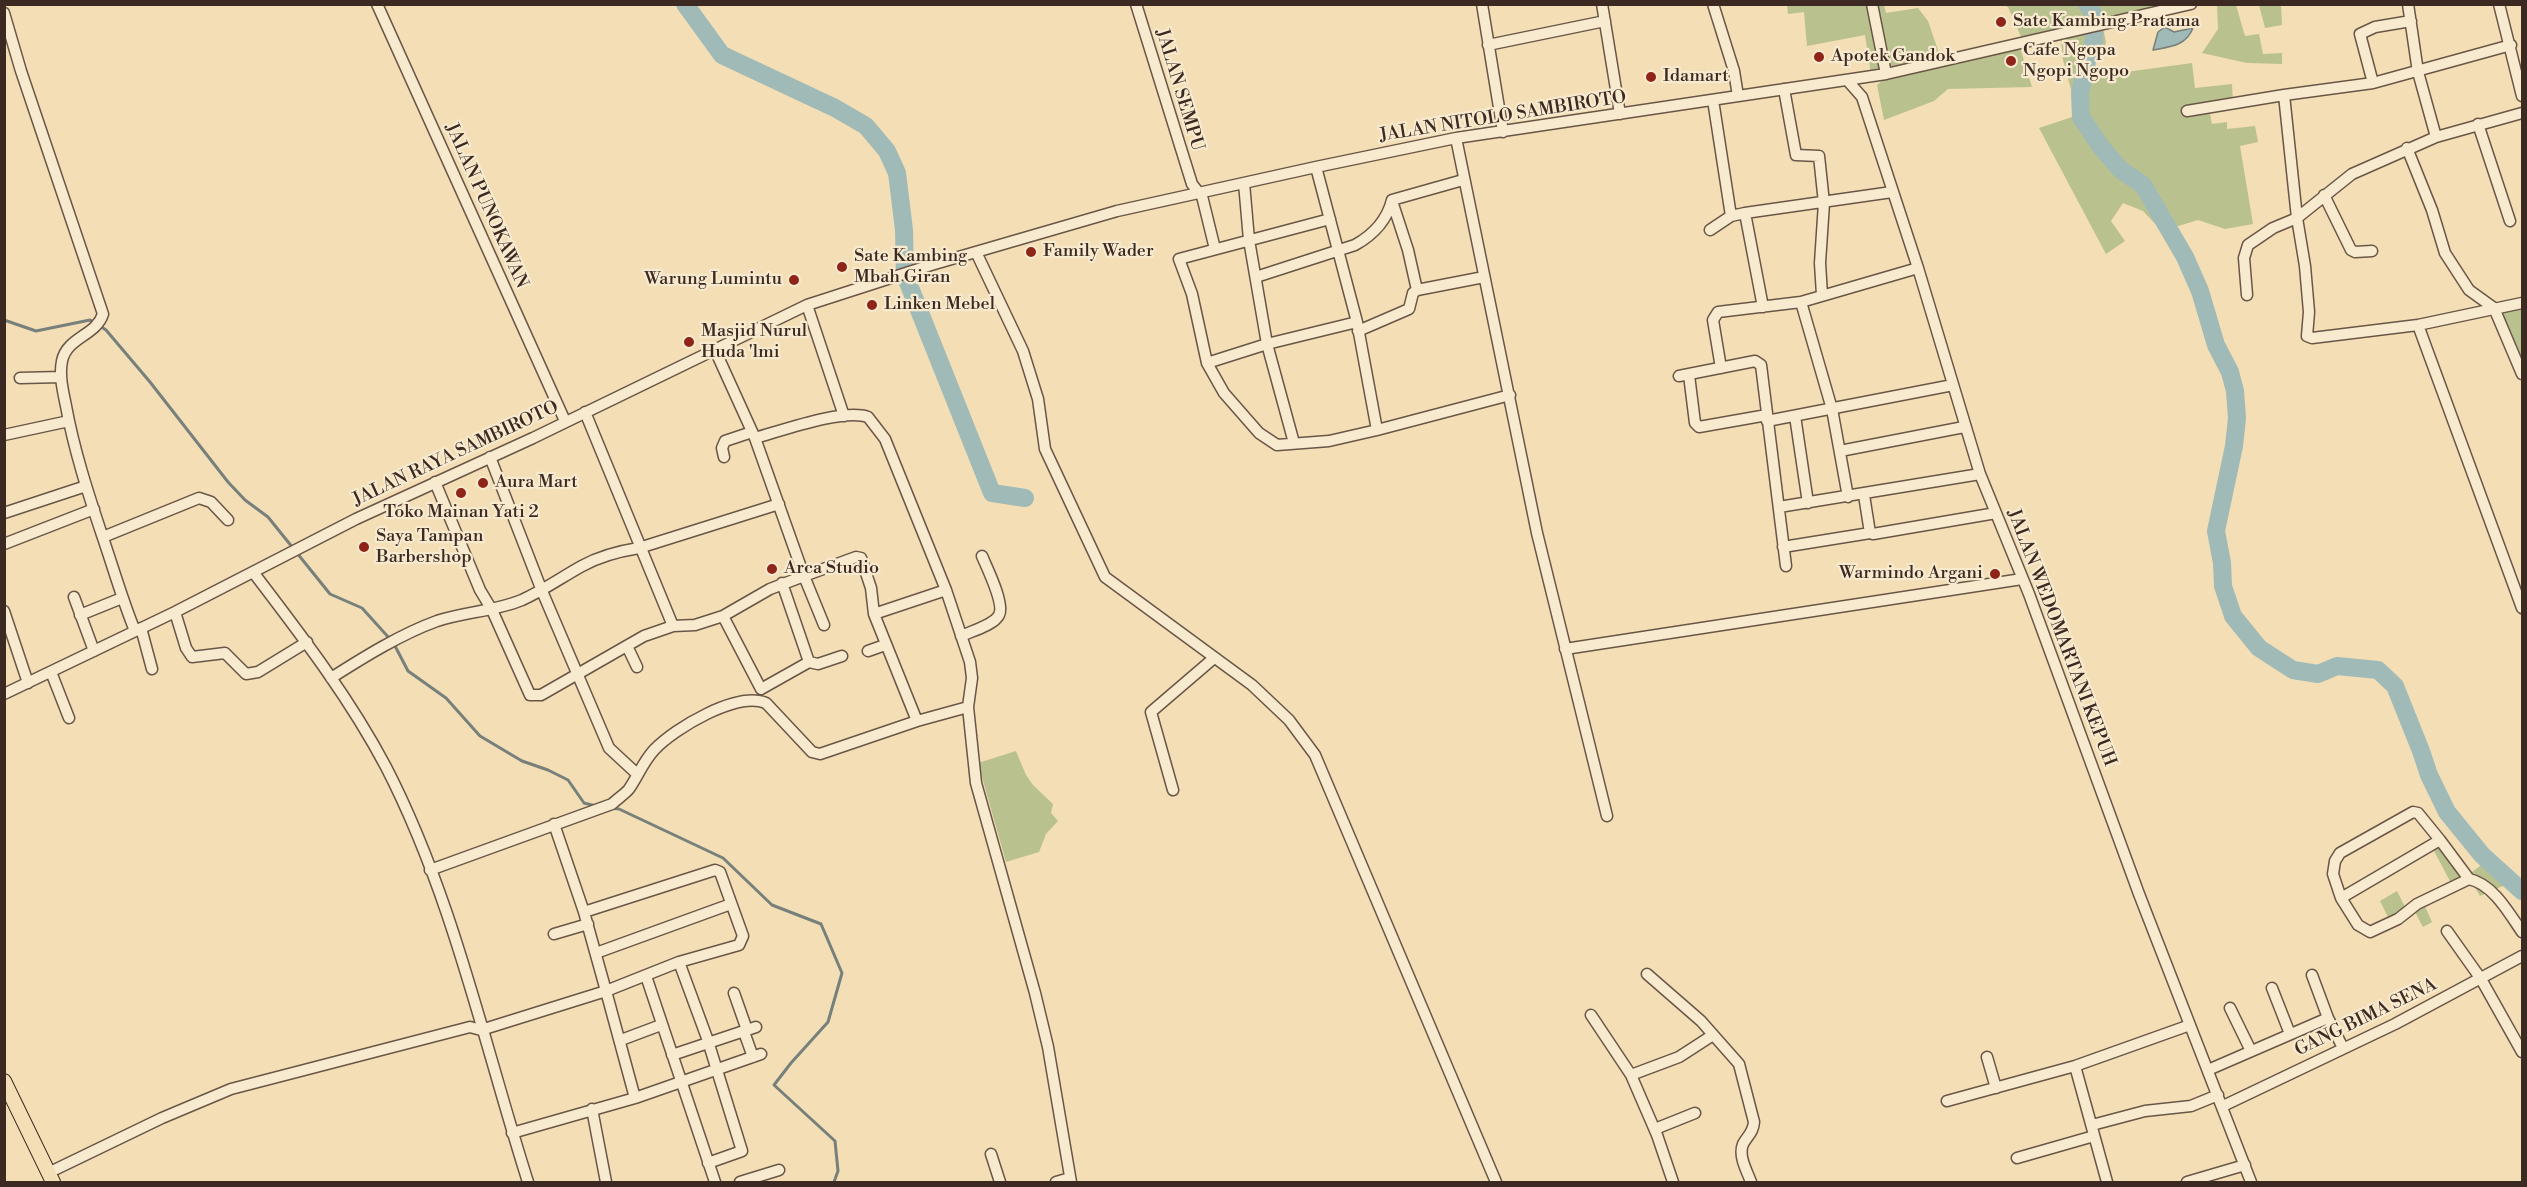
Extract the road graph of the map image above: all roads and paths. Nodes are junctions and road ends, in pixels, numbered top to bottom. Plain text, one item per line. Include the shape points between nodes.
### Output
1 (377, 4) edge
2 (1136, 4) edge
3 (1482, 4) edge
4 (1602, 4) edge
5 (1713, 4) edge
6 (1872, 4) edge
7 (2191, 4) edge
8 (2408, 4) edge
9 (2499, 4) edge
10 (4, 13) edge
11 (1605, 21) junction
12 (2411, 21) junction
13 (1488, 45) junction
14 (2511, 45) junction
15 (2418, 72) junction
16 (2519, 72) edge
17 (1886, 74) junction
18 (1869, 77) junction
19 (1847, 80) junction
20 (2373, 83) junction
21 (1784, 89) junction
22 (2284, 95) junction
23 (1738, 96) junction
24 (2523, 96) edge
25 (1862, 97) junction
26 (1713, 100) junction
27 (2187, 111) dead end
28 (2523, 113) edge
29 (1620, 114) junction
30 (2478, 124) junction
31 (1503, 132) junction
32 (2436, 137) junction
33 (1456, 138) junction
34 (2407, 148) junction
35 (1316, 167) junction
36 (1463, 180) junction
37 (1244, 183) junction
38 (1197, 190) junction
39 (1892, 192) junction
40 (2324, 195) junction
41 (1392, 200) junction
42 (1824, 203) junction
43 (1745, 213) junction
44 (1731, 216) junction
45 (2296, 218) junction
46 (1330, 219) junction
47 (2510, 221) dead end
48 (1710, 230) dead end
49 (1249, 240) junction
50 (1215, 249) junction
51 (2372, 251) dead end
52 (976, 252) junction
53 (1338, 252) junction
54 (931, 265) joint
55 (1918, 268) junction
56 (1484, 277) junction
57 (1256, 278) junction
58 (1417, 290) junction
59 (1822, 295) junction
60 (2247, 295) dead end
61 (1802, 302) junction
62 (2523, 303) edge
63 (807, 305) junction
64 (1762, 307) junction
65 (2494, 308) junction
66 (1358, 326) junction
67 (2418, 326) junction
68 (1267, 344) junction
69 (715, 350) junction
70 (1207, 363) junction
71 (1721, 368) junction
72 (2523, 374) edge
73 (61, 377) junction
74 (20, 378) dead end
75 (1953, 385) junction
76 (1510, 395) junction
77 (1832, 409) junction
78 (585, 412) junction
79 (844, 416) junction
80 (1795, 416) junction
81 (1767, 418) junction
82 (69, 421) junction
83 (565, 421) junction
84 (1964, 427) junction
85 (1377, 430) junction
86 (4, 435) edge
87 (753, 435) junction
88 (1294, 443) junction
89 (1840, 451) junction
90 (490, 457) junction
91 (724, 457) dead end
92 (1980, 474) junction
93 (435, 482) junction
94 (86, 486) junction
95 (1864, 495) junction
96 (1848, 497) junction
97 (1808, 503) junction
98 (779, 504) junction
99 (1779, 507) junction
100 (94, 510) junction
101 (4, 513) edge
102 (1996, 513) junction
103 (228, 520) dead end
104 (1870, 533) junction
105 (102, 537) junction
106 (4, 544) edge
107 (1783, 547) junction
108 (639, 548) junction
109 (982, 556) dead end
110 (1786, 566) dead end
111 (253, 572) junction
112 (804, 576) junction
113 (2022, 579) junction
114 (782, 584) junction
115 (946, 590) junction
116 (542, 591) junction
117 (74, 597) dead end
118 (122, 598) junction
119 (2523, 608) edge
120 (492, 610) junction
121 (4, 611) edge
122 (175, 612) junction
123 (874, 614) junction
124 (80, 615) junction
125 (723, 616) junction
126 (824, 625) dead end
127 (673, 626) junction
128 (138, 630) junction
129 (961, 636) junction
130 (306, 642) junction
131 (885, 645) junction
132 (627, 646) junction
133 (1565, 649) junction
134 (94, 651) junction
135 (868, 651) dead end
136 (842, 656) dead end
137 (1214, 658) junction
138 (809, 662) junction
139 (637, 667) dead end
140 (152, 669) dead end
141 (51, 672) junction
142 (576, 675) junction
143 (332, 678) junction
144 (28, 683) junction
145 (760, 689) junction
146 (4, 694) edge
147 (762, 702) junction
148 (968, 707) junction
149 (69, 718) dead end
150 (917, 721) junction
151 (636, 773) junction
152 (1173, 790) dead end
153 (1606, 816) dead end
154 (554, 824) junction
155 (2440, 840) junction
156 (430, 870) junction
157 (2469, 879) junction
158 (2341, 898) junction
159 (731, 904) junction
160 (584, 912) junction
161 (588, 924) junction
162 (2447, 931) dead end
163 (2523, 932) edge
164 (554, 934) dead end
165 (596, 953) junction
166 (2523, 956) edge
167 (680, 962) junction
168 (1647, 974) dead end
169 (2312, 975) dead end
170 (646, 976) junction
171 (2481, 979) junction
172 (2272, 988) dead end
173 (606, 991) junction
174 (734, 993) dead end
175 (2230, 1008) dead end
176 (1592, 1015) dead end
177 (2328, 1018) junction
178 (662, 1025) junction
179 (2190, 1025) junction
180 (2523, 1028) edge
181 (482, 1030) junction
182 (749, 1030) junction
183 (2290, 1034) junction
184 (1713, 1035) junction
185 (2513, 1035) junction
186 (621, 1040) junction
187 (708, 1044) junction
188 (2343, 1048) junction
189 (2251, 1051) junction
190 (2523, 1052) edge
191 (672, 1055) junction
192 (1987, 1057) dead end
193 (2075, 1066) junction
194 (716, 1070) junction
195 (2208, 1070) junction
196 (1631, 1075) junction
197 (4, 1081) edge
198 (680, 1082) junction
199 (1996, 1088) junction
200 (2218, 1095) junction
201 (634, 1098) junction
202 (1947, 1101) dead end
203 (2223, 1106) junction
204 (592, 1109) junction
205 (1695, 1113) dead end
206 (1654, 1129) junction
207 (2093, 1131) junction
208 (512, 1133) junction
209 (991, 1154) dead end
210 (2017, 1158) dead end
211 (708, 1163) junction
212 (2245, 1165) junction
213 (779, 1170) dead end
214 (51, 1178) edge
215 (1070, 1180) edge
216 (528, 1182) edge
217 (606, 1182) edge
218 (715, 1182) edge
219 (740, 1182) edge
220 (1000, 1182) edge
221 (1056, 1182) edge
222 (1496, 1182) edge
223 (1673, 1182) edge
224 (1751, 1182) edge
225 (2107, 1182) edge
226 (2187, 1182) edge
227 (2251, 1182) edge

1 - 83 street, JALAN PUNOKAWAN
2 - 38 street, JALAN SEMPU
3 - 13 street
4 - 11 street
5 - 23 street
6 - 17 street
7 - 17 street, JALAN NITOLO SAMBIROTO
8 - 12 street
9 - 14 street
10 - 73 street via 103,314 99,325 66,350
11 - 13 street
11 - 29 street
12 - 15 street
12 - 20 street via 2375,27 2360,34
13 - 31 street
14 - 15 street
14 - 16 street
15 - 20 street
15 - 32 street
16 - 24 street
17 - 18 street, JALAN NITOLO SAMBIROTO
18 - 19 street, JALAN NITOLO SAMBIROTO
18 - 25 street
19 - 21 street, JALAN NITOLO SAMBIROTO
19 - 25 street, JALAN WEDOMARTANI KEPUH
20 - 22 street
21 - 23 street, JALAN NITOLO SAMBIROTO
21 - 42 street via 1796,155 1819,156
22 - 27 street
22 - 45 street
23 - 26 street, JALAN NITOLO SAMBIROTO
25 - 39 street, JALAN WEDOMARTANI KEPUH
26 - 29 street, JALAN NITOLO SAMBIROTO
26 - 44 street
28 - 30 street
29 - 31 street, JALAN NITOLO SAMBIROTO
30 - 32 street
30 - 47 street
31 - 33 street, JALAN NITOLO SAMBIROTO
32 - 34 street
33 - 35 street, JALAN NITOLO SAMBIROTO
33 - 36 street
34 - 40 street via 2352,174
34 - 65 street via 2452,267 2469,290
35 - 37 street, JALAN NITOLO SAMBIROTO
35 - 46 street
36 - 41 street
36 - 56 street
37 - 38 street, JALAN NITOLO SAMBIROTO
37 - 49 street
38 - 50 street, JALAN SEMPU
38 - 52 street, JALAN NITOLO SAMBIROTO
39 - 42 street
39 - 55 street, JALAN WEDOMARTANI KEPUH
40 - 45 street
40 - 51 street via 2351,250
41 - 53 street via 1388,215 1365,239
41 - 58 street
42 - 43 street
42 - 59 street
43 - 44 street
43 - 64 street
44 - 48 street
45 - 60 street via 2248,245 2244,267
45 - 67 street via 2305,266 2307,336
46 - 49 street
46 - 53 street
49 - 50 street
49 - 57 street
50 - 70 street via 1179,259 1192,294
52 - 54 street, JALAN NITOLO SAMBIROTO
52 - 137 street via 1023,351 1038,399 1045,449 1105,577
53 - 57 street
53 - 66 street
54 - 63 street, JALAN RAYA SAMBIROTO
55 - 59 street
55 - 75 street, JALAN WEDOMARTANI KEPUH
56 - 58 street
56 - 76 street
57 - 68 street
58 - 66 street via 1409,309
59 - 61 street
61 - 64 street
61 - 77 street
62 - 65 street
63 - 69 street, JALAN RAYA SAMBIROTO
63 - 79 street
64 - 71 street via 1715,315
65 - 67 street
65 - 72 street
66 - 68 street
66 - 85 street
67 - 119 street
68 - 70 street
68 - 88 street
69 - 78 street, JALAN RAYA SAMBIROTO
69 - 87 street
70 - 88 street via 1224,393 1259,434 1276,445
71 - 81 street via 1758,362 1761,365
71 - 81 street via 1684,376 1695,423 1699,427
73 - 74 street
73 - 82 street
75 - 77 street
75 - 84 street, JALAN WEDOMARTANI KEPUH
76 - 85 street
76 - 133 street
77 - 80 street
77 - 89 street
78 - 83 street, JALAN RAYA SAMBIROTO
78 - 108 street
79 - 87 street
79 - 115 street via 868,417 885,439
80 - 81 street
80 - 97 street
81 - 99 street
82 - 86 street
82 - 94 street
83 - 90 street, JALAN RAYA SAMBIROTO
84 - 89 street
84 - 92 street, JALAN WEDOMARTANI KEPUH
85 - 88 street via 1329,441
87 - 91 street via 725,441
87 - 98 street
89 - 96 street
90 - 93 street, JALAN RAYA SAMBIROTO
90 - 116 street
92 - 95 street
92 - 102 street, JALAN WEDOMARTANI KEPUH
93 - 111 street, JALAN RAYA SAMBIROTO
93 - 120 street
94 - 100 street
94 - 101 street
95 - 96 street
95 - 104 street
96 - 97 street
97 - 99 street
98 - 108 street
98 - 112 street
99 - 107 street
100 - 105 street
100 - 106 street
102 - 104 street
102 - 113 street, JALAN WEDOMARTANI KEPUH
103 - 105 street via 211,502 199,498
104 - 107 street
105 - 118 street
107 - 110 street
108 - 116 street via 619,551 583,566
108 - 127 street
109 - 129 street via 1000,612 990,622
111 - 122 street, JALAN RAYA SAMBIROTO
111 - 130 street
112 - 114 street
112 - 123 street via 861,558
112 - 126 street
113 - 133 street
113 - 179 street, JALAN WEDOMARTANI KEPUH
114 - 125 street
114 - 138 street
115 - 123 street
115 - 129 street
116 - 120 street
116 - 142 street
117 - 124 street
118 - 124 street
118 - 128 street
120 - 142 street via 530,696
120 - 143 street via 438,621
121 - 144 street
122 - 128 street, JALAN RAYA SAMBIROTO
122 - 130 street via 192,657 225,653 246,674 258,672
123 - 131 street
124 - 134 street
125 - 127 street via 695,625
125 - 145 street
127 - 132 street
128 - 134 street, JALAN RAYA SAMBIROTO
128 - 140 street
129 - 148 street via 972,678
130 - 143 street
131 - 135 street
131 - 150 street
132 - 139 street
132 - 142 street
133 - 153 street
134 - 141 street, JALAN RAYA SAMBIROTO
136 - 138 street via 818,664
137 - 152 street via 1151,712
137 - 222 street via 1252,685 1289,720 1314,755
138 - 145 street
141 - 144 street, JALAN RAYA SAMBIROTO
141 - 149 street
142 - 151 street via 609,748
143 - 156 street via 386,767
144 - 146 street, JALAN RAYA SAMBIROTO
145 - 147 street
147 - 150 street via 812,752 820,754
147 - 151 street via 750,699 710,712 655,748
148 - 150 street
148 - 215 street via 976,783 1048,1047
151 - 154 street via 629,789 612,804
154 - 156 street
154 - 160 street
155 - 157 street
155 - 158 street
155 - 158 street via 2413,812 2343,850 2337,856 2333,874
156 - 181 street
157 - 158 street via 2370,932 2358,924
157 - 163 street via 2486,887
159 - 160 street via 720,872 715,870
159 - 165 street
159 - 167 street via 743,936 739,945
160 - 161 street
161 - 164 street
161 - 165 street
162 - 171 street
165 - 173 street
166 - 171 street, GANG BIMA SENA
167 - 170 street
167 - 187 street
168 - 184 street
169 - 177 street
170 - 173 street
170 - 178 street
171 - 185 street
171 - 188 street, GANG BIMA SENA
172 - 183 street
173 - 181 street
173 - 186 street
174 - 182 street
175 - 189 street
176 - 196 street
177 - 183 street
177 - 188 street
178 - 186 street
178 - 191 street
179 - 193 street
179 - 195 street, JALAN WEDOMARTANI KEPUH
180 - 185 street
181 - 208 street
181 - 214 street via 470,1027 231,1089 162,1118
182 - 187 street
182 - 194 street via 757,1056
183 - 189 street
184 - 196 street via 1679,1057
184 - 224 street via 1741,1069 1754,1122 1742,1149
185 - 190 street
186 - 201 street
187 - 191 street
187 - 194 street
188 - 203 street, GANG BIMA SENA
189 - 195 street
191 - 198 street
192 - 199 street
193 - 199 street
193 - 207 street
194 - 198 street
194 - 211 street via 742,1150
195 - 200 street, JALAN WEDOMARTANI KEPUH
196 - 206 street
197 - 214 main road
198 - 201 street
198 - 211 street
199 - 202 street
200 - 203 street, JALAN WEDOMARTANI KEPUH
200 - 207 street via 2191,1106 2145,1111
201 - 204 street
203 - 212 street, JALAN WEDOMARTANI KEPUH
204 - 208 street
204 - 217 street
205 - 206 street
206 - 223 street
207 - 210 street
207 - 225 street
208 - 216 street
209 - 220 street
211 - 218 street
212 - 226 street
212 - 227 street, JALAN WEDOMARTANI KEPUH
213 - 219 street
215 - 221 street

